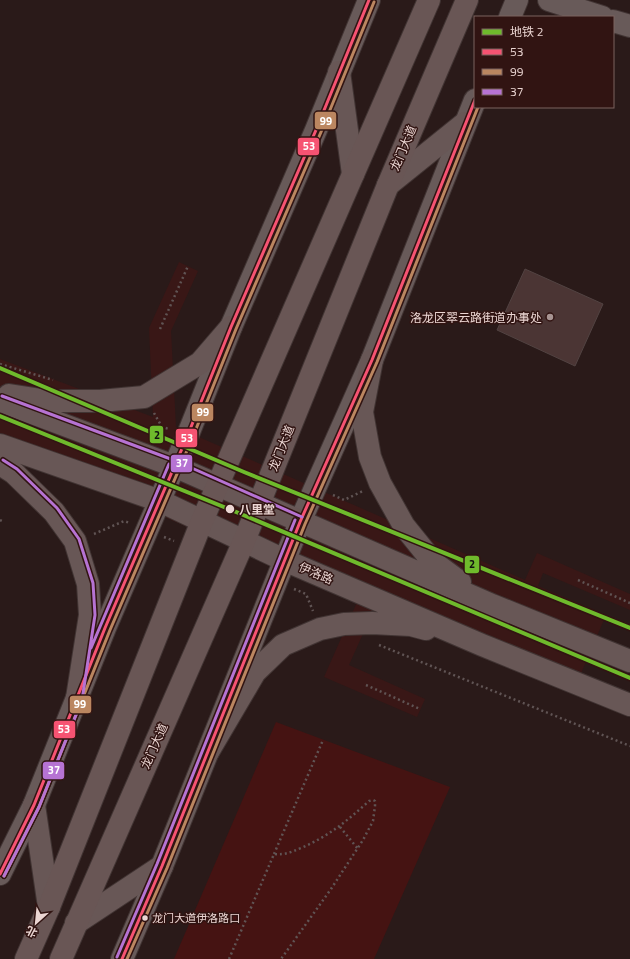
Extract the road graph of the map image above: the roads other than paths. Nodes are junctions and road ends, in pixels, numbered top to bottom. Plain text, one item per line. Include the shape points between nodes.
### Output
1 (369, 0) edge
2 (429, 0) edge
3 (467, 0) edge
4 (517, 0) edge
5 (549, 0) edge
6 (510, 16) edge
7 (599, 16) edge
8 (614, 21) edge
9 (614, 25) edge
10 (630, 27) edge
11 (339, 72) junction
12 (471, 110) edge
13 (353, 174) junction
14 (388, 185) junction
15 (231, 327) junction
16 (372, 360) junction
17 (0, 393) edge
18 (0, 402) edge
19 (0, 445) edge
20 (0, 464) edge
21 (174, 466) junction
22 (218, 486) junction
23 (160, 501) junction
24 (258, 502) junction
25 (202, 522) junction
26 (300, 522) junction
27 (244, 541) junction
28 (284, 560) junction
29 (492, 605) junction
30 (482, 645) junction
31 (630, 661) edge
32 (77, 698) junction
33 (630, 705) edge
34 (208, 752) junction
35 (34, 805) junction
36 (162, 866) junction
37 (0, 874) edge
38 (48, 907) junction
39 (76, 923) junction
40 (26, 959) edge
41 (61, 959) edge
42 (122, 959) edge

1 - 11 main road
2 - 13 highway
3 - 14 highway, 龙门大道
4 - 6 main road
5 - 7 main road
8 - 10 main road
9 - 10 main road
11 - 13 main road
11 - 15 main road
12 - 14 main road
12 - 16 main road
13 - 22 highway
14 - 24 highway, 龙门大道
15 - 17 main road via 200,363 144,397 100,401 48,401
15 - 21 main road
16 - 26 main road
16 - 29 main road via 362,412 370,457 380,483 404,526 433,562
18 - 21 main road
19 - 23 main road, 伊洛路
20 - 32 main road via 14,473 54,512 75,542 88,584 90,615
21 - 22 main road
21 - 23 main road
22 - 24 main road
22 - 25 highway
23 - 25 main road, 伊洛路
23 - 32 main road
24 - 26 main road
24 - 27 highway, 龙门大道
25 - 27 main road, 伊洛路
25 - 38 highway
26 - 28 main road
26 - 29 main road
27 - 28 main road, 伊洛路
27 - 39 highway, 龙门大道
28 - 30 main road, 伊洛路
28 - 34 main road
29 - 31 main road
30 - 33 main road, 伊洛路
30 - 34 main road via 411,625 344,624 320,629 283,645 255,672
32 - 35 main road
34 - 36 main road
35 - 37 main road
35 - 38 main road
36 - 39 main road
36 - 42 main road
38 - 40 highway
39 - 41 highway, 龙门大道

